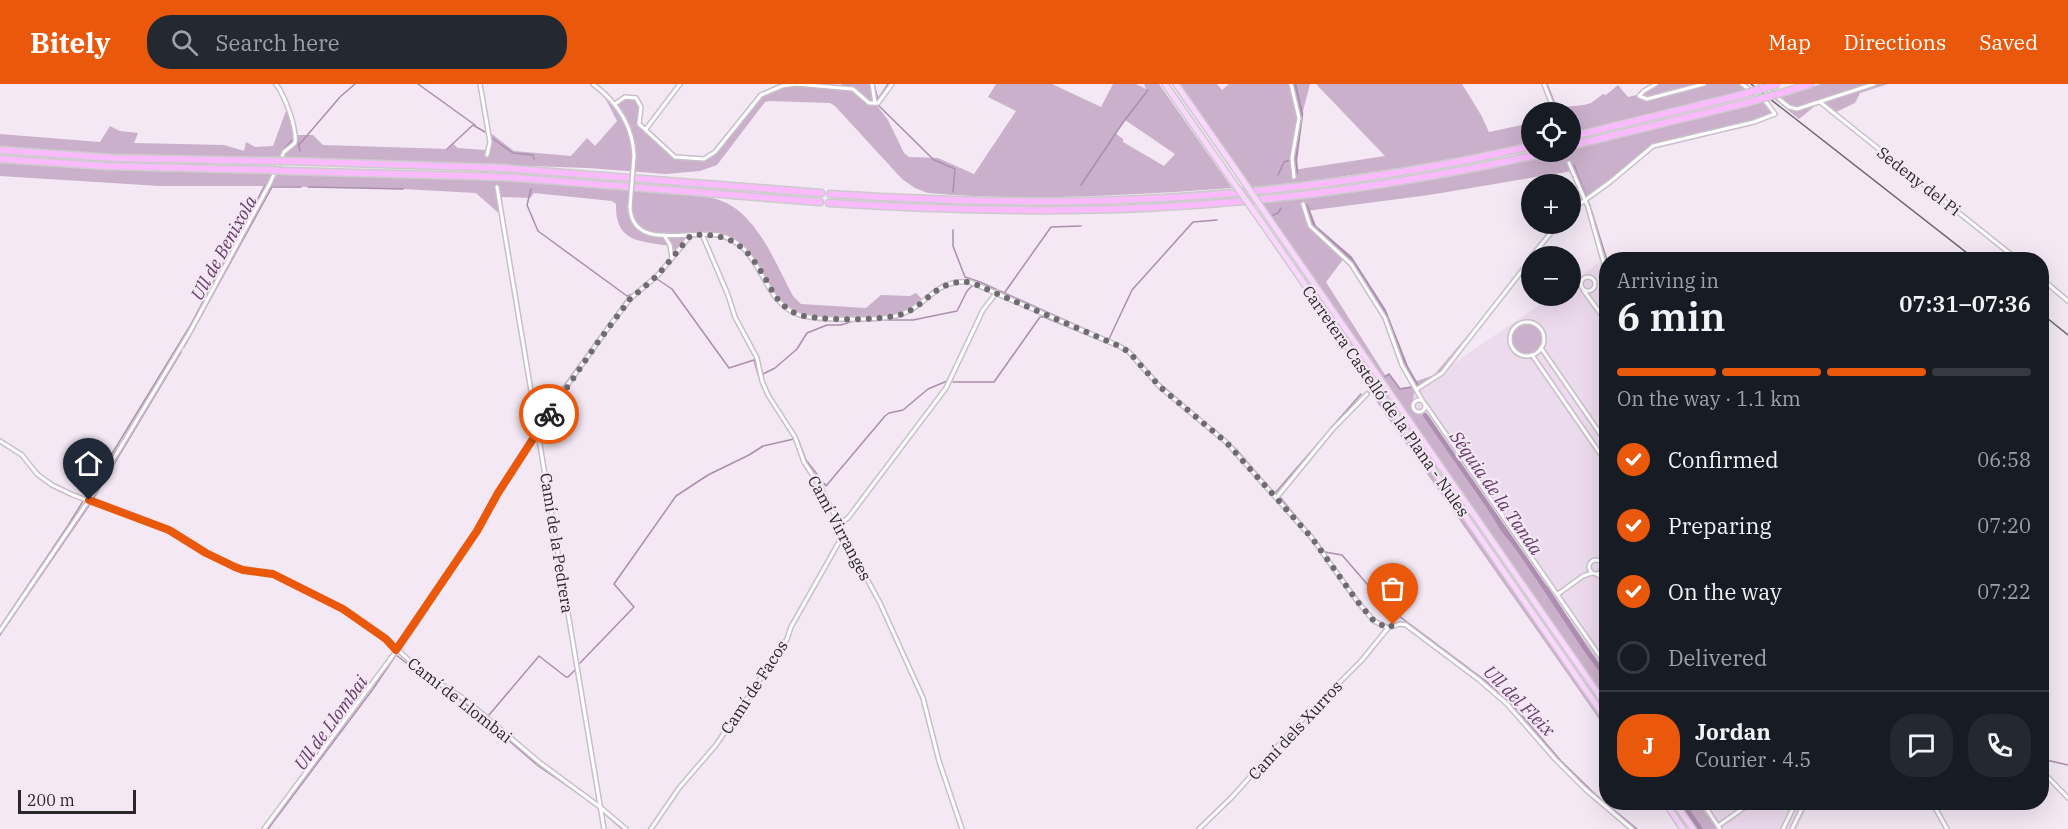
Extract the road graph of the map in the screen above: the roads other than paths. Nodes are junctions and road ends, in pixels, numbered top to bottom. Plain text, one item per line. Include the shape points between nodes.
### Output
1 (276, 84) edge
2 (480, 84) edge
3 (593, 84) edge
4 (680, 84) edge
5 (872, 84) edge
6 (892, 84) edge
7 (1165, 84) edge
8 (1176, 84) edge
9 (1291, 84) edge
10 (1544, 84) edge
11 (1656, 84) edge
12 (1704, 84) edge
13 (1742, 84) edge
14 (1761, 84) edge
15 (1778, 84) edge
16 (1810, 84) edge
17 (1874, 84) edge
18 (1551, 102) edge
19 (1820, 102) junction
20 (875, 103) junction
21 (615, 104) junction
22 (646, 129) junction
23 (1581, 134) edge
24 (1581, 143) edge
25 (1521, 148) edge
26 (0, 150) edge
27 (487, 155) dead end
28 (1521, 158) edge
29 (0, 159) edge
30 (1569, 163) dead end
31 (1294, 177) dead end
32 (497, 187) dead end
33 (821, 193) dead end
34 (830, 194) dead end
35 (1585, 200) junction
36 (820, 202) dead end
37 (829, 203) dead end
38 (1581, 203) edge
39 (1303, 204) dead end
40 (702, 234) junction
41 (1550, 234) edge
42 (664, 235) junction
43 (691, 235) junction
44 (1541, 246) edge
45 (1600, 252) edge
46 (2008, 252) edge
47 (672, 258) junction
48 (1521, 271) edge
49 (2049, 285) edge
50 (1583, 289) junction
51 (1592, 290) junction
52 (997, 292) junction
53 (2068, 301) edge
54 (1594, 303) junction
55 (1599, 310) edge
56 (1541, 348) junction
57 (1532, 355) junction
58 (1417, 389) junction
59 (1367, 394) dead end
60 (1415, 402) junction
61 (1423, 402) junction
62 (1424, 410) junction
63 (1435, 416) junction
64 (538, 431) junction
65 (1599, 432) edge
66 (0, 441) edge
67 (1599, 452) edge
68 (1277, 497) junction
69 (86, 500) junction
70 (839, 524) junction
71 (843, 535) junction
72 (1599, 561) edge
73 (1589, 569) junction
74 (1592, 573) junction
75 (1597, 574) edge
76 (1583, 576) junction
77 (1558, 594) junction
78 (1388, 628) junction
79 (0, 631) edge
80 (396, 650) junction
81 (1599, 654) edge
82 (1599, 695) edge
83 (1599, 708) edge
84 (2049, 778) edge
85 (2068, 798) edge
86 (1599, 801) edge
87 (600, 807) junction
88 (1610, 810) edge
89 (1670, 810) edge
90 (1680, 810) edge
91 (1707, 810) edge
92 (1741, 810) edge
93 (1792, 810) edge
94 (1801, 810) edge
95 (1936, 810) edge
96 (1719, 827) edge
97 (264, 829) edge
98 (604, 829) edge
99 (626, 829) edge
100 (651, 829) edge
101 (962, 829) edge
102 (1199, 829) edge
103 (1632, 829) edge
104 (1683, 829) edge
105 (1693, 829) edge
106 (1783, 829) edge
107 (1792, 829) edge
108 (1947, 829) edge

1 - 69 street via 283,94 295,143 284,152 191,330
2 - 27 street via 490,142
3 - 21 street
4 - 22 street
5 - 20 street
6 - 20 street
7 - 83 main road, Carretera Castelló de la Plana - Nules, bridge
8 - 82 main road, Carretera Castelló de la Plana - Nules, bridge
9 - 31 street via 1299,118 1292,158
10 - 18 street
11 - 12 street via 1640,96 1647,99
13 - 35 street via 1766,102 1774,114 1653,146
14 - 19 street via 1789,107 1797,109
15 - 23 highway, bridge
16 - 24 highway, bridge
17 - 19 street
19 - 46 street, Sedeny del Pi
20 - 22 street via 869,103 853,89 782,86 760,95 715,152 704,159 675,157
21 - 22 street via 625,98 636,98 641,107 639,124
21 - 42 street, bridge via 631,134 634,156 630,216 638,229
25 - 34 highway via 1323,183 1203,195 1038,202
26 - 33 highway, bridge via 113,158 512,168
28 - 37 highway via 1323,192 1204,204 1038,210
29 - 36 highway, bridge via 147,168 504,177
30 - 35 street
32 - 64 street, Camí de la Pedrera
35 - 38 street
35 - 45 street
39 - 58 street via 1310,226 1351,264 1385,318 1402,366
40 - 43 street
40 - 52 street via 718,235 750,254 781,303 808,317 896,316 935,290 962,281
40 - 70 street, Camí Virranges via 735,317 757,358 768,395 795,437 804,462
41 - 44 street
42 - 43 street
42 - 47 street
43 - 47 street
47 - 64 street via 621,310
48 - 58 street via 1442,373
49 - 53 street
50 - 51 street
50 - 51 street via 1582,282 1588,278 1595,282
50 - 54 street
51 - 54 street
52 - 68 street via 1129,352 1155,382 1226,442
52 - 70 street via 983,310 946,388 848,518
54 - 55 street
56 - 57 street
56 - 57 street via 1544,337 1539,327 1529,322 1518,325 1510,338 1513,348 1521,355
56 - 65 street
57 - 67 street
58 - 60 street
58 - 61 street
59 - 68 street
60 - 61 street
60 - 62 street via 1415,411
61 - 62 street
61 - 63 street
62 - 63 street
63 - 77 street
64 - 80 street via 477,531
64 - 87 street, Camí de la Pedrera
66 - 69 street, Camí de Llombai via 22,455 52,485
68 - 78 street via 1357,601 1374,621
69 - 79 street
69 - 80 street, Camí de Llombai via 169,530 235,567 273,574 343,609
70 - 71 street, Camí Virranges
71 - 100 street, Camí de Facos via 787,639 716,745
71 - 101 street, Camí Virranges via 880,603 923,698
72 - 73 street via 1590,562
73 - 74 street
73 - 76 street
74 - 75 street
74 - 76 street
76 - 77 street
77 - 81 street
78 - 86 street via 1406,625 1478,679
78 - 102 street, Camí dels Xurros
80 - 87 street, Camí de Llombai via 466,700
80 - 97 street
84 - 85 street
87 - 98 street, Camí de la Pedrera
87 - 99 street, Camí de Llombai
88 - 103 street
89 - 104 main road
90 - 105 main road
91 - 96 street
92 - 96 street
93 - 106 street
94 - 107 street
95 - 108 street

